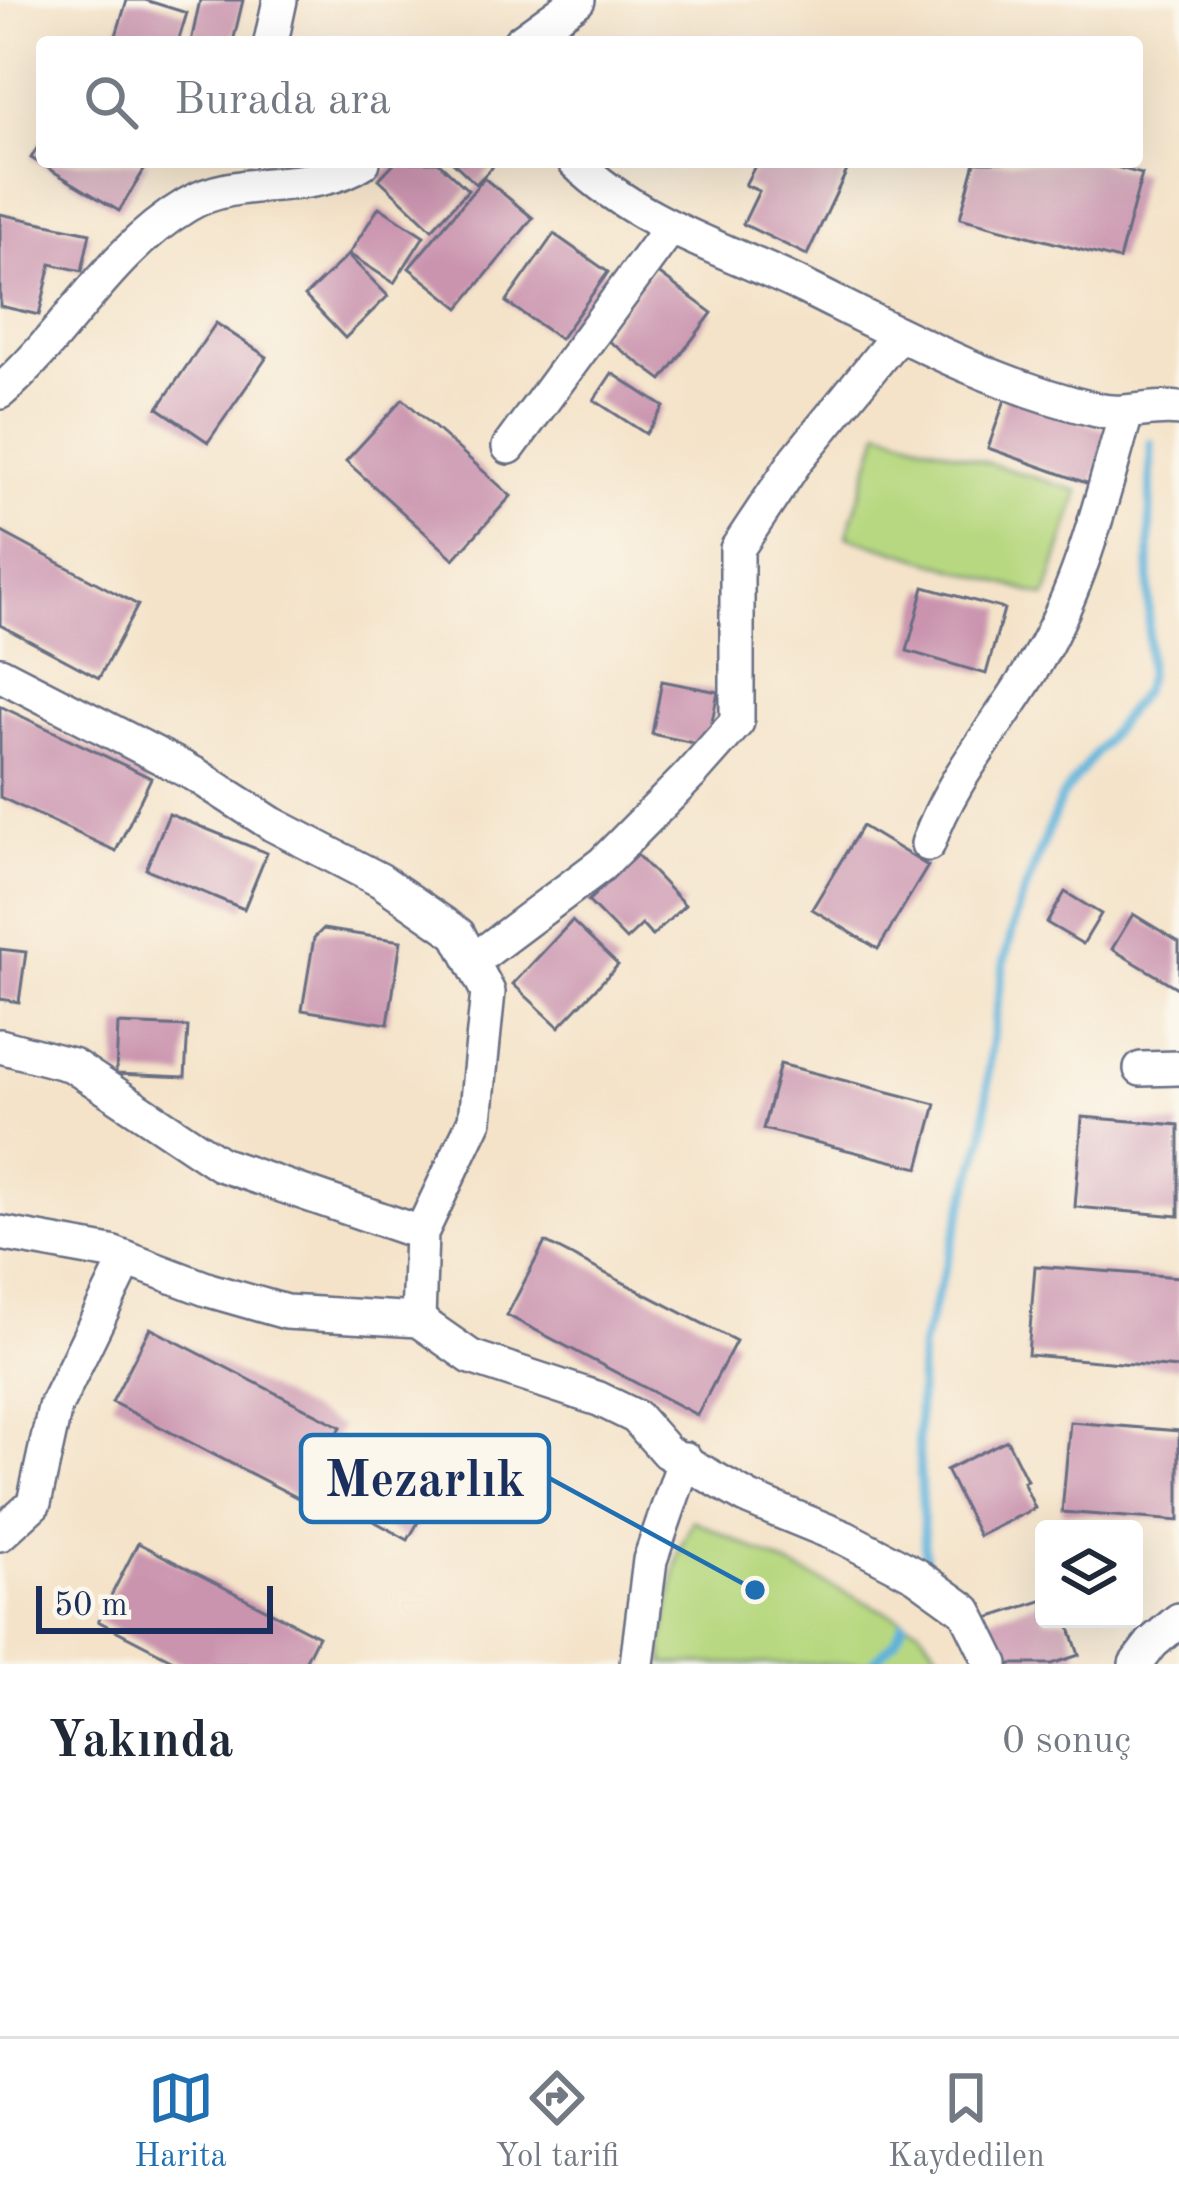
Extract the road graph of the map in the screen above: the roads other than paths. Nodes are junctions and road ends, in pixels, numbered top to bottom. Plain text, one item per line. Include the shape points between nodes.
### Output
1 (280, 0) edge
2 (578, 0) edge
3 (272, 36) edge
4 (528, 36) edge
5 (354, 168) edge
6 (584, 168) edge
7 (231, 177) edge
8 (670, 228) junction
9 (898, 335) junction
10 (0, 392) edge
11 (1179, 409) edge
12 (1126, 414) junction
13 (509, 447) dead end
14 (0, 674) edge
15 (928, 844) dead end
16 (472, 962) junction
17 (0, 1046) edge
18 (1179, 1068) edge
19 (1141, 1069) dead end
20 (0, 1234) edge
21 (421, 1234) junction
22 (127, 1259) junction
23 (418, 1320) junction
24 (685, 1460) junction
25 (0, 1534) edge
26 (1179, 1620) edge
27 (637, 1664) edge
28 (992, 1664) edge
29 (1136, 1664) edge

1 - 3 street
2 - 4 street
5 - 7 street via 304,183
6 - 8 street
7 - 10 street via 130,247
8 - 9 street
8 - 13 street
9 - 12 street via 953,362
9 - 16 street via 736,548 736,722 602,864
11 - 12 street
12 - 15 street via 1101,511 1042,652 940,808
14 - 16 street via 380,880 458,934
16 - 21 street via 488,992 475,1120
17 - 21 street via 72,1065 220,1164
18 - 19 street
20 - 22 street
21 - 23 street
22 - 23 street via 286,1312
22 - 25 street via 55,1407 34,1503
23 - 24 street via 471,1358 636,1417
24 - 27 street via 650,1560
24 - 28 street via 916,1575 966,1611
26 - 29 street

